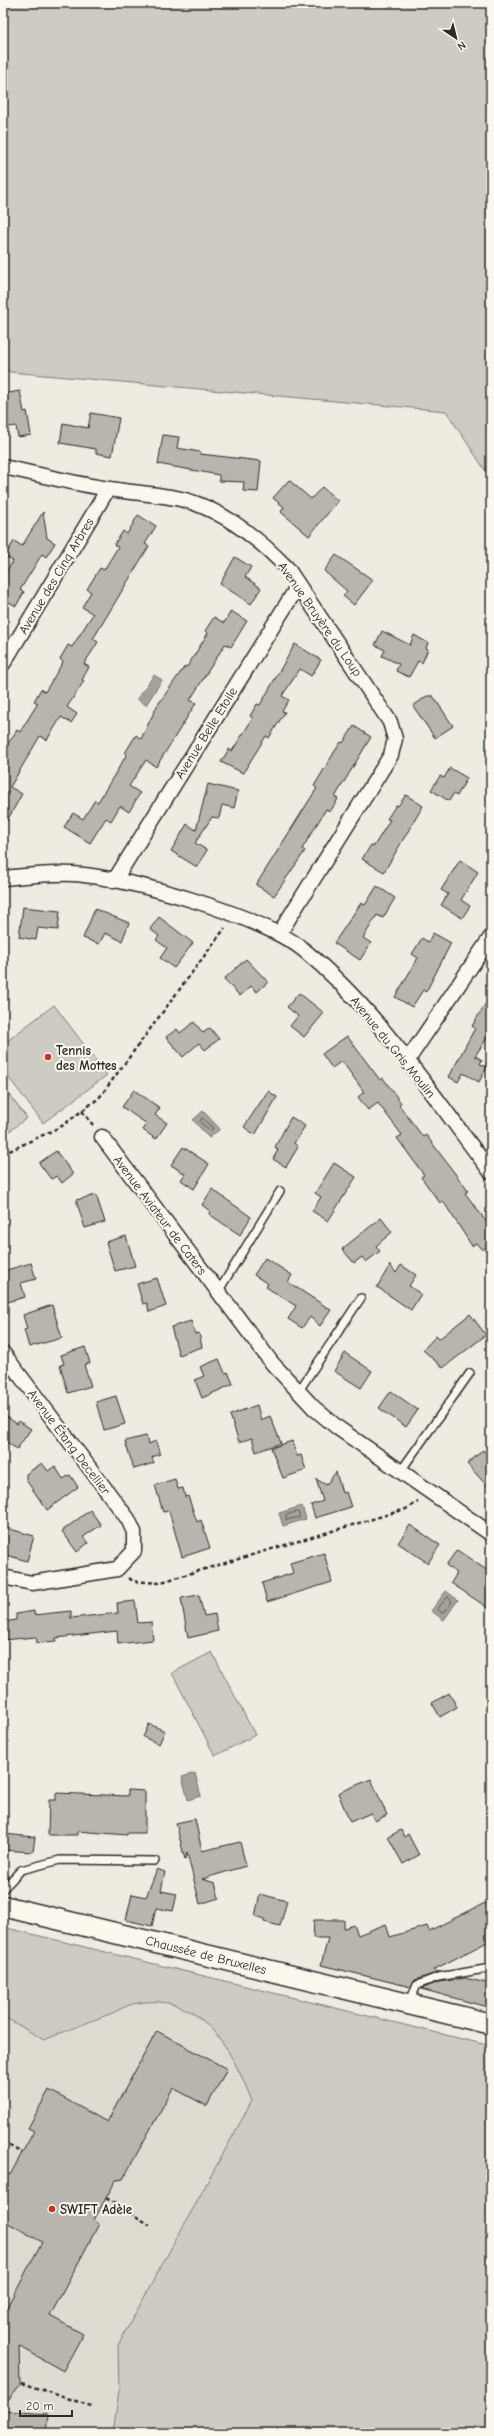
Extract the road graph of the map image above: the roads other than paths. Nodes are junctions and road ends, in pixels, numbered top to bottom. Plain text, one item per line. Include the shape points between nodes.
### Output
1 (3, 467) edge
2 (108, 489) junction
3 (298, 586) junction
4 (3, 664) edge
5 (3, 878) edge
6 (114, 881) junction
7 (279, 934) junction
8 (491, 937) edge
9 (407, 1061) junction
10 (102, 1137) dead end
11 (491, 1172) edge
12 (280, 1191) dead end
13 (218, 1292) junction
14 (361, 1298) dead end
15 (3, 1353) edge
16 (470, 1373) dead end
17 (298, 1392) junction
18 (400, 1472) junction
19 (491, 1534) edge
20 (3, 1577) edge
21 (155, 1861) dead end
22 (3, 1889) edge
23 (3, 1906) edge
24 (491, 1968) edge
25 (409, 2004) junction
26 (491, 2024) edge

1 - 2 street, Avenue Bruyère du Loup
2 - 3 street, Avenue Bruyère du Loup via 184,500 214,511 268,548 287,568
2 - 4 street, Avenue des Cinq Arbres
3 - 6 street, Avenue Belle Etoile
3 - 7 street, Avenue Bruyère du Loup via 390,722 395,739 391,755
5 - 6 street, Avenue du Gris Moulin via 73,874
6 - 7 street, Avenue du Gris Moulin via 192,900
7 - 9 street, Avenue du Gris Moulin via 305,950 364,1007
8 - 9 street
9 - 11 street, Avenue du Gris Moulin
10 - 13 street, Avenue Aviateur de Caters
12 - 13 lane
13 - 17 street, Avenue Aviateur de Caters via 272,1364
14 - 17 lane
15 - 20 street, Avenue Étang Decellier via 128,1519 134,1532 134,1551 117,1569 32,1583
16 - 18 lane
17 - 18 street, Avenue Aviateur de Caters via 338,1428
18 - 19 street, Avenue Aviateur de Caters
21 - 22 lane via 60,1860 21,1870
23 - 25 main road, Chaussée de Bruxelles
24 - 25 lane via 438,1977 417,1985
25 - 26 main road, Chaussée de Bruxelles

